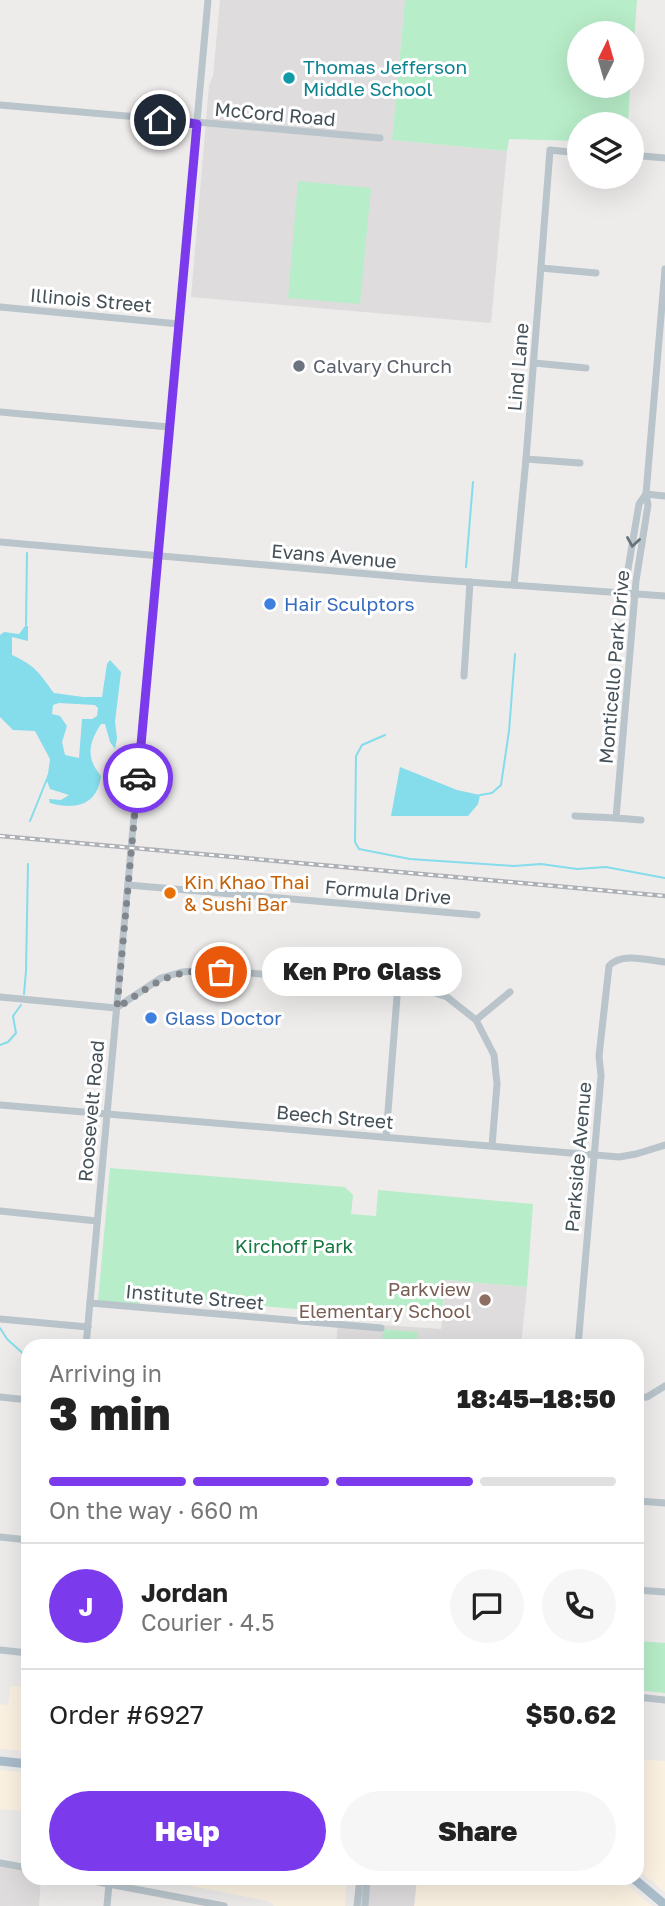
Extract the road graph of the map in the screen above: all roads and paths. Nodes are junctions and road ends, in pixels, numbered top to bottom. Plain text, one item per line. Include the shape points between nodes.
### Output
1 (208, 0) edge
2 (0, 105) edge
3 (197, 124) junction
4 (380, 138) dead end
5 (567, 152) edge
6 (644, 156) edge
7 (665, 158) edge
8 (541, 268) junction
9 (665, 269) edge
10 (596, 273) dead end
11 (0, 307) edge
12 (179, 324) junction
13 (534, 363) junction
14 (586, 368) dead end
15 (0, 412) edge
16 (169, 427) junction
17 (526, 458) junction
18 (580, 463) dead end
19 (646, 494) junction
20 (665, 496) edge
21 (0, 542) edge
22 (158, 557) junction
23 (470, 582) junction
24 (514, 585) junction
25 (624, 593) junction
26 (636, 594) junction
27 (665, 596) edge
28 (464, 676) dead end
29 (575, 816) dead end
30 (616, 818) junction
31 (641, 820) dead end
32 (128, 885) junction
33 (477, 915) dead end
34 (665, 962) edge
35 (398, 984) junction
36 (510, 992) dead end
37 (0, 997) edge
38 (117, 1008) junction
39 (476, 1020) junction
40 (0, 1105) edge
41 (107, 1114) junction
42 (386, 1137) junction
43 (665, 1145) edge
44 (492, 1146) junction
45 (595, 1155) junction
46 (0, 1211) edge
47 (97, 1221) junction
48 (90, 1303) junction
49 (0, 1319) edge
50 (88, 1327) junction
51 (381, 1328) dead end
52 (87, 1339) edge
53 (579, 1339) edge
54 (665, 1386) edge
55 (0, 1397) edge
56 (644, 1397) edge
57 (21, 1399) edge
58 (644, 1501) edge
59 (665, 1503) edge
60 (0, 1537) edge
61 (21, 1539) edge
62 (644, 1590) edge
63 (665, 1592) edge
64 (0, 1650) edge
65 (21, 1652) edge
66 (644, 1698) edge
67 (665, 1700) edge
68 (0, 1761) edge
69 (21, 1763) edge
70 (0, 1863) edge
71 (21, 1867) edge
72 (109, 1885) edge
73 (114, 1885) edge
74 (359, 1885) edge
75 (367, 1885) edge
76 (641, 1885) edge
77 (665, 1905) edge
78 (107, 1906) edge
79 (224, 1906) edge
80 (357, 1906) edge
81 (365, 1906) edge

1 - 3 street, Roosevelt Road
2 - 3 street, McCord Road
3 - 4 street, McCord Road
3 - 12 street, Roosevelt Road
5 - 8 street, Lind Lane via 550,150
6 - 7 street
8 - 10 street
8 - 13 street, Lind Lane
9 - 19 street, Monticello Park Drive
11 - 12 street, Illinois Street
12 - 16 street, Roosevelt Road
13 - 14 street
13 - 17 street, Lind Lane
15 - 16 street
16 - 22 street, Roosevelt Road
17 - 18 street
17 - 24 street, Lind Lane
19 - 20 street
19 -> 25 street, Monticello Park Drive via 639,504
19 - 26 street, Monticello Park Drive
21 - 22 street, Evans Avenue
22 - 23 street, Evans Avenue
22 - 32 street, Roosevelt Road
23 - 24 street, Evans Avenue
23 - 28 street
24 - 25 street, Evans Avenue
25 - 26 street, Evans Avenue
26 - 27 street, Evans Avenue
26 - 30 street, Monticello Park Drive
29 - 30 street
30 - 31 street
32 - 33 street, Formula Drive
32 - 38 street, Roosevelt Road
34 - 45 street, Parkside Avenue via 618,959 608,971
35 - 38 street via 206,970 161,978
35 - 39 street via 447,997
35 - 42 street
36 - 39 street
37 - 38 street
38 - 41 street, Roosevelt Road
39 - 44 street via 496,1064
40 - 41 street, Beech Street
41 - 42 street, Beech Street
41 - 47 street, Roosevelt Road
42 - 44 street, Beech Street
43 - 45 street, Beech Street via 619,1157
44 - 45 street, Beech Street
45 - 53 street, Parkside Avenue
46 - 47 street
47 - 48 street, Roosevelt Road
48 - 50 street, Roosevelt Road
48 - 51 street, Institute Street
49 - 50 street
50 - 52 street, Roosevelt Road
54 - 56 street
55 - 57 street
58 - 59 street
60 - 61 street
62 - 63 street
64 - 65 street
66 - 67 street
68 - 69 main road
70 - 71 street
72 - 78 street
73 - 79 street
74 - 80 street
75 - 81 street
76 - 77 main road

